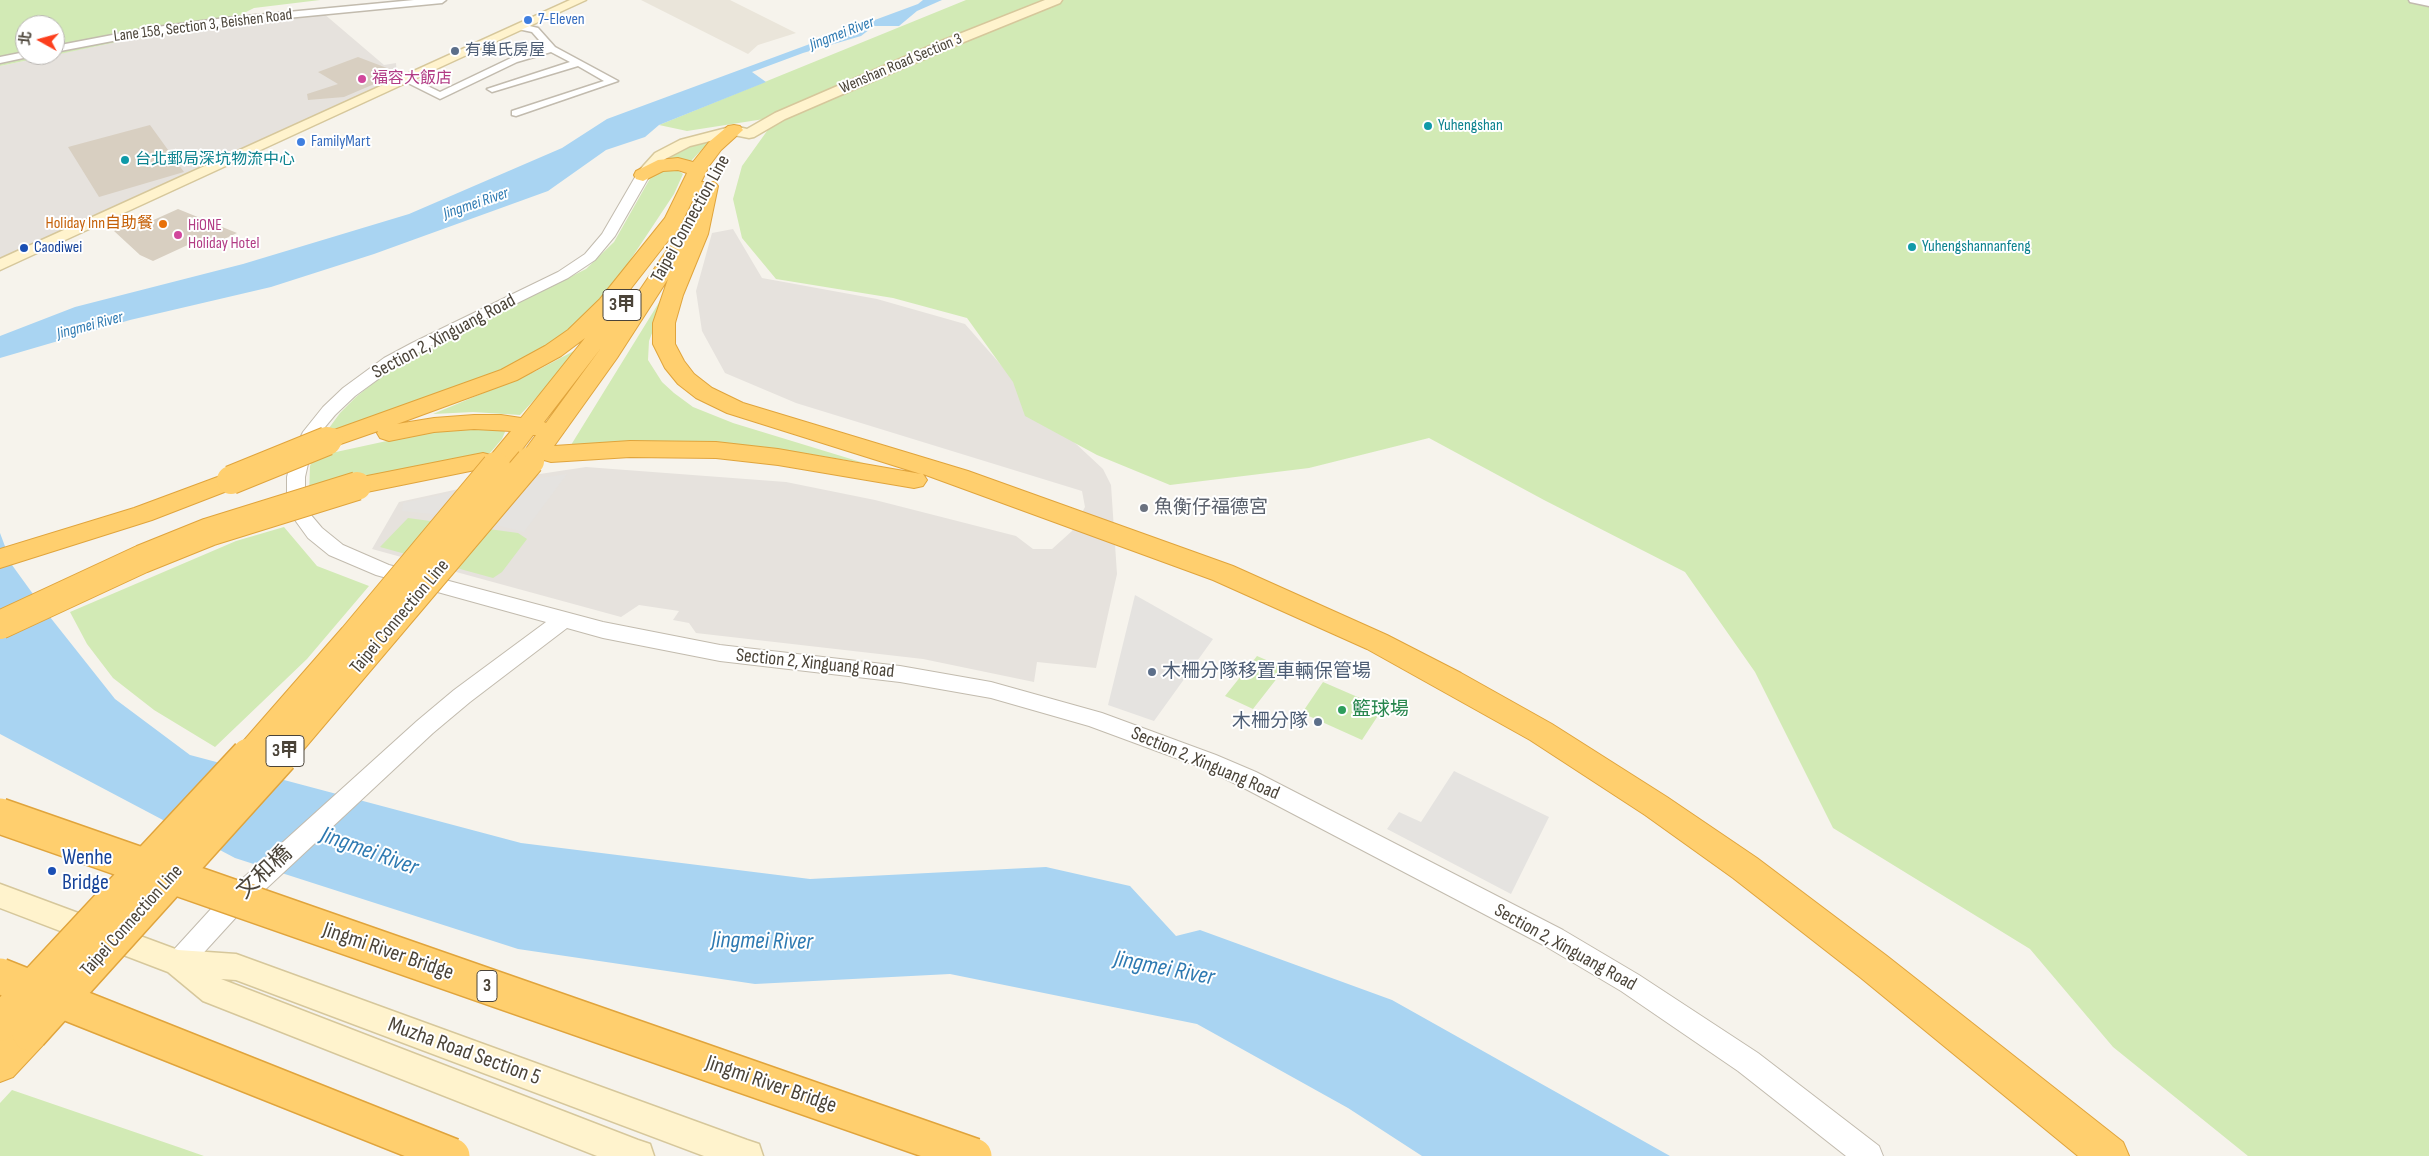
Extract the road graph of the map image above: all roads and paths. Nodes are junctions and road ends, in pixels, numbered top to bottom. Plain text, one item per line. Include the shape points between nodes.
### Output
1 (442, 0) edge
2 (580, 0) edge
3 (1038, 0) edge
4 (1056, 0) edge
5 (2413, 0) edge
6 (2429, 3) edge
7 (521, 27) junction
8 (65, 47) edge
9 (552, 49) junction
10 (15, 57) edge
11 (0, 60) edge
12 (579, 62) junction
13 (406, 80) junction
14 (492, 89) dead end
15 (516, 113) dead end
16 (741, 132) junction
17 (643, 175) junction
18 (702, 179) junction
19 (676, 217) junction
20 (0, 265) edge
21 (529, 426) junction
22 (333, 443) junction
23 (545, 449) junction
24 (490, 464) junction
25 (1052, 512) junction
26 (0, 559) edge
27 (564, 619) junction
28 (0, 625) edge
29 (0, 816) edge
30 (0, 896) edge
31 (178, 963) junction
32 (0, 976) edge
33 (15, 1028) edge
34 (0, 1064) edge
35 (452, 1156) edge
36 (638, 1156) edge
37 (747, 1156) edge
38 (974, 1156) edge
39 (1869, 1156) edge
40 (2109, 1156) edge

1 - 8 street, Lane 158, Section 3, Beishen Road via 225,21
2 - 7 main road
3 - 16 main road, Wenshan Road Section 3 via 766,113
4 - 16 main road, Wenshan Road Section 3 via 949,42
5 - 6 street
7 - 9 street via 535,30
7 - 13 main road
9 - 12 street
9 - 13 street via 514,60 440,96
10 - 11 street
12 - 14 street
12 - 15 street via 613,82
13 - 20 main road
16 - 17 main road, Section 2, Xinguang Road via 694,140 671,149
16 - 18 highway, Taipei Connection Line / 3甲
17 - 18 highway via 658,166 678,164 691,167
17 - 27 street, Section 2, Xinguang Road via 608,236 584,262 418,346 349,392 312,432 296,477 296,496 302,516 315,533 336,550 383,570
18 - 19 highway, Taipei Connection Line / 3甲
18 - 23 highway, Taipei Connection Line / 3甲 via 688,231 669,264
18 - 25 highway via 698,234 672,295 664,323 664,344 686,379 704,394 735,408 959,477
19 - 21 highway, Taipei Connection Line / 3甲 via 623,304
19 - 22 highway via 608,304 576,335 553,351 509,375
21 - 22 highway via 483,422 434,425
21 - 23 highway
21 - 24 highway, Taipei Connection Line / 3甲
22 - 26 highway, bridge via 143,514
23 - 25 highway via 716,450 778,457 955,488
23 - 33 highway, Taipei Connection Line / 3甲, bridge via 307,726
24 - 28 highway, bridge via 357,486 261,514 142,559
24 - 33 highway, Taipei Connection Line / 3甲, bridge via 353,637
25 - 40 highway via 1223,573 1302,608 1385,647 1541,732 1745,868
27 - 31 street, 文和橋 via 462,696 400,749 230,906
27 - 39 street, Section 2, Xinguang Road via 711,652 900,674 991,690 1094,719 1208,761 1554,938 1630,983 1748,1062
29 - 38 highway, Jingmi River Bridge / 3, bridge
30 - 31 main road, Muzha Road Section 5
31 - 36 main road, Muzha Road Section 5 via 213,992
31 - 37 main road, Muzha Road Section 5 via 236,967
32 - 35 highway, bridge
33 - 34 highway, Taipei Connection Line / 3甲

